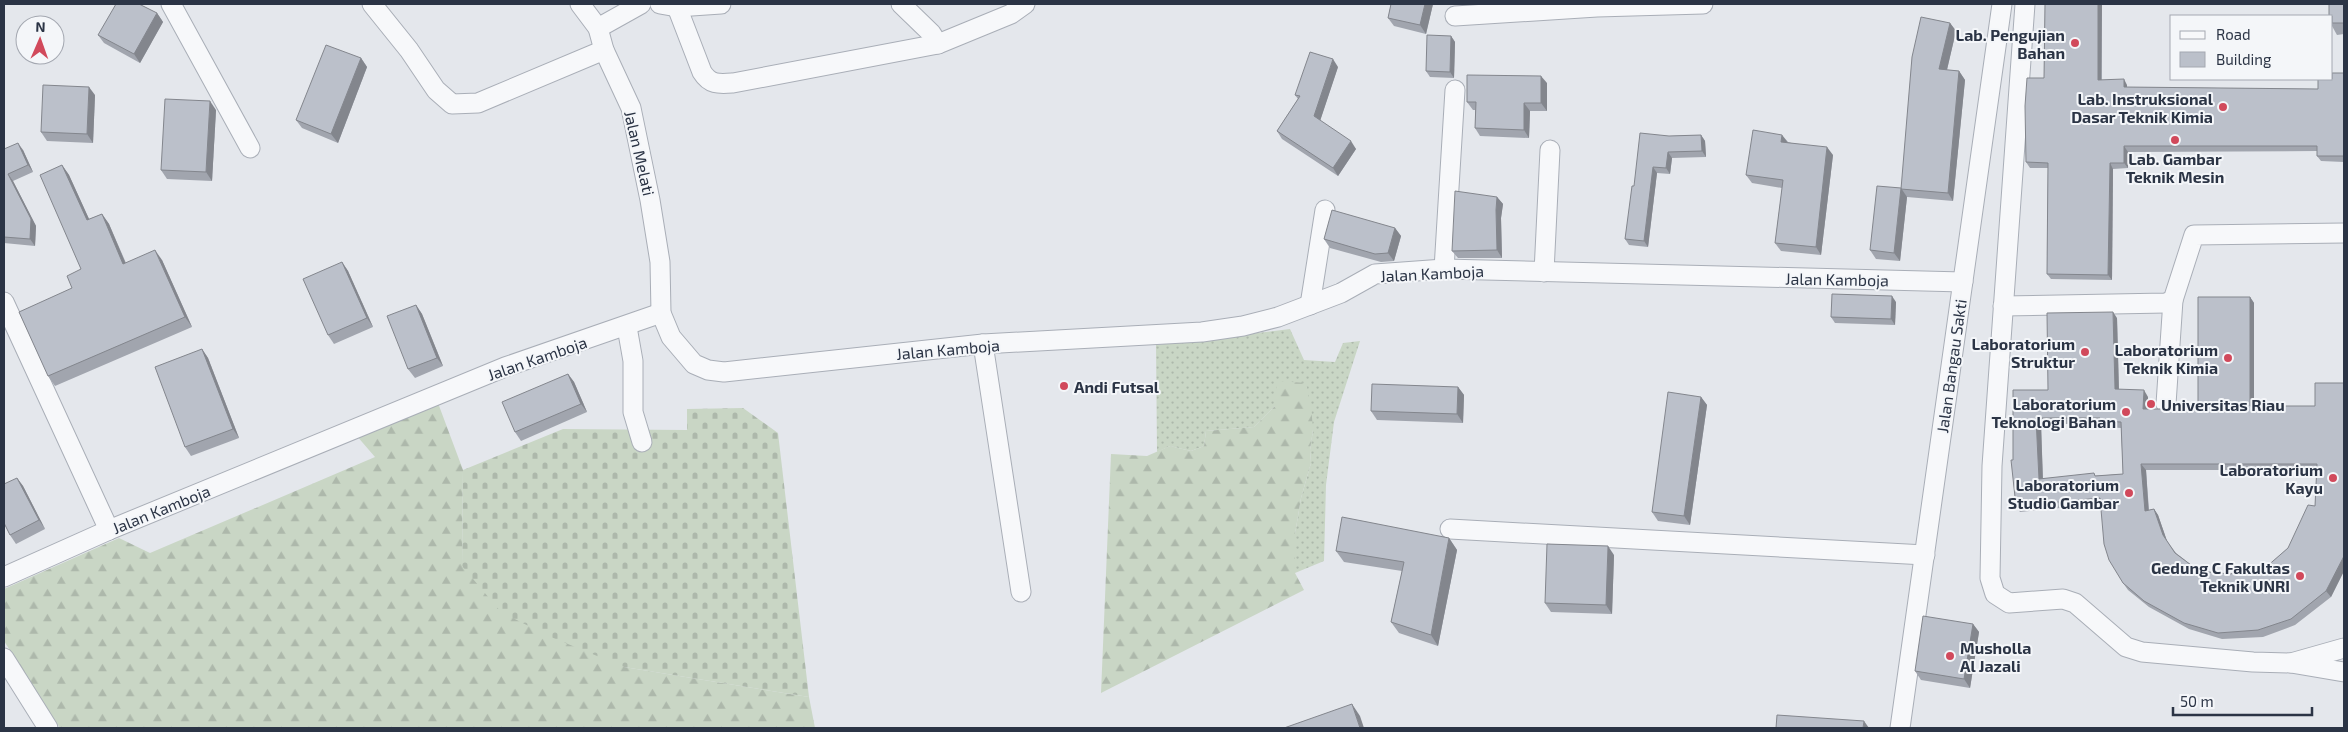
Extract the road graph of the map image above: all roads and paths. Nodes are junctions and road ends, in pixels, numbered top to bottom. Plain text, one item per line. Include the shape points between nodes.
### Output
1 (171, 4) edge
2 (372, 4) edge
3 (580, 4) edge
4 (641, 4) edge
5 (720, 4) edge
6 (901, 4) edge
7 (1703, 4) edge
8 (2002, 4) edge
9 (2025, 4) edge
10 (1020, 5) edge
11 (669, 6) edge
12 (1456, 16) dead end
13 (598, 28) junction
14 (938, 44) junction
15 (604, 50) junction
16 (1455, 90) dead end
17 (250, 148) dead end
18 (1550, 150) dead end
19 (1325, 210) dead end
20 (2344, 233) edge
21 (1444, 269) junction
22 (1544, 272) junction
23 (1963, 282) junction
24 (2173, 300) junction
25 (4, 302) edge
26 (1310, 305) junction
27 (2003, 306) junction
28 (661, 313) junction
29 (627, 326) junction
30 (10, 333) edge
31 (983, 344) junction
32 (2166, 404) dead end
33 (642, 442) dead end
34 (1450, 529) dead end
35 (109, 530) junction
36 (1925, 555) junction
37 (4, 577) edge
38 (1021, 592) dead end
39 (2344, 648) edge
40 (4, 658) edge
41 (2291, 663) junction
42 (2344, 672) edge
43 (48, 728) edge
44 (1900, 728) edge

1 - 17 street
2 - 15 street via 436,90 452,104 478,103
3 - 13 street, Jalan Melati
4 - 13 street
5 - 11 street
6 - 14 street
7 - 12 street
8 - 23 street, Jalan Bangau Sakti
9 - 27 street
10 - 14 street via 1011,14
11 - 14 street via 702,72 707,80 716,84
13 - 15 street, Jalan Melati
15 - 28 street, Jalan Melati via 631,108 640,145 660,262
16 - 21 street
18 - 22 street
19 - 26 street
20 - 24 street via 2194,235
21 - 22 street, Jalan Kamboja
21 - 26 street, Jalan Kamboja via 1374,274 1341,293
22 - 23 street, Jalan Kamboja
23 - 36 street, Jalan Bangau Sakti
24 - 27 street via 2166,303
24 - 32 street
25 - 30 street
26 - 31 street, Jalan Kamboja via 1243,326 1202,332
27 - 41 street via 1992,466 1990,578 1995,594 2009,603 2063,599 2075,603 2126,647 2142,652
28 - 29 street, Jalan Kamboja
28 - 31 street, Jalan Kamboja via 671,337 694,364 724,372
29 - 33 street via 633,361 633,412
29 - 35 street, Jalan Kamboja via 505,367
30 - 35 street
31 - 38 street
34 - 36 street
35 - 37 street, Jalan Kamboja
36 - 44 street, Jalan Bangau Sakti
39 - 41 street
40 - 43 street
41 - 42 street

